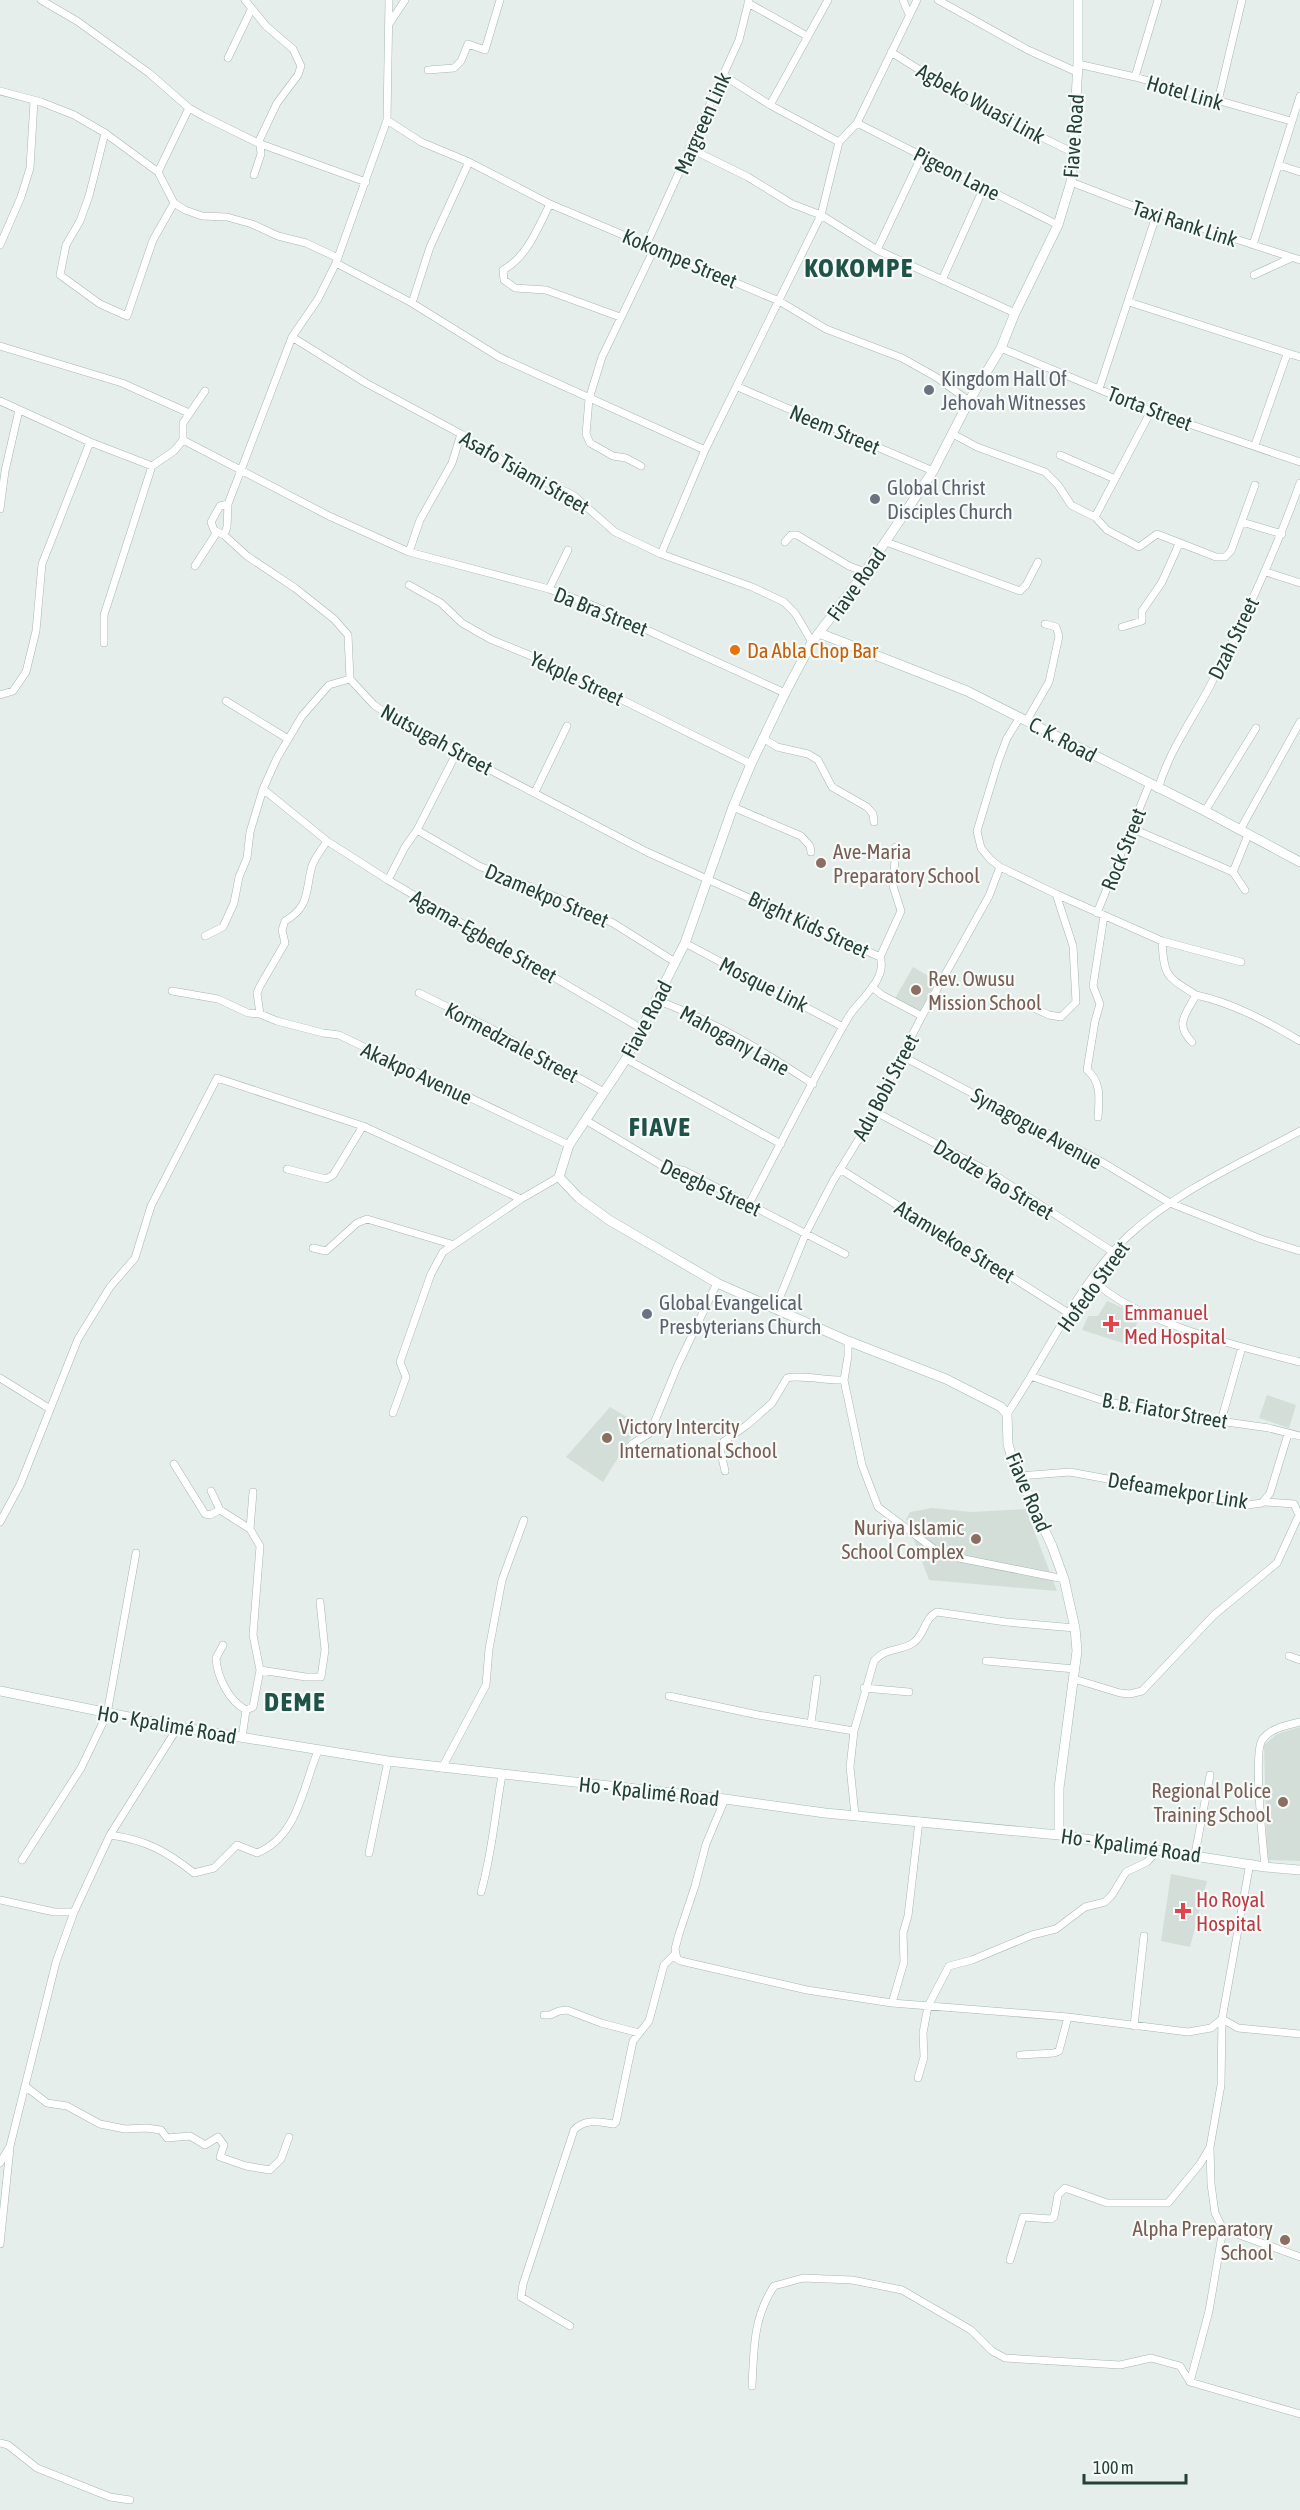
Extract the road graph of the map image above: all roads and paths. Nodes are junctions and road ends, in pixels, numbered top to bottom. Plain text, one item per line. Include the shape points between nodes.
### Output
1 (41, 0) edge
2 (388, 0) edge
3 (405, 0) edge
4 (500, 0) edge
5 (828, 0) edge
6 (903, 0) edge
7 (917, 0) edge
8 (938, 0) edge
9 (1078, 0) edge
10 (1158, 0) edge
11 (1242, 0) edge
12 (748, 1) edge
13 (249, 4) edge
14 (909, 14) junction
15 (388, 26) junction
16 (807, 36) junction
17 (891, 51) junction
18 (228, 58) dead end
19 (1078, 68) junction
20 (428, 70) dead end
21 (723, 75) junction
22 (1135, 77) junction
23 (0, 91) edge
24 (1300, 96) edge
25 (34, 101) junction
26 (1218, 101) junction
27 (770, 105) junction
28 (189, 108) junction
29 (387, 120) junction
30 (1291, 121) junction
31 (857, 123) junction
32 (105, 133) junction
33 (839, 142) junction
34 (259, 144) junction
35 (689, 148) junction
36 (1072, 152) junction
37 (922, 155) junction
38 (468, 162) junction
39 (1280, 165) junction
40 (158, 172) junction
41 (1300, 172) edge
42 (254, 175) dead end
43 (366, 182) junction
44 (1071, 182) junction
45 (984, 187) junction
46 (174, 203) junction
47 (550, 204) junction
48 (1157, 213) junction
49 (821, 215) junction
50 (1058, 225) junction
51 (646, 243) junction
52 (0, 245) edge
53 (1253, 245) junction
54 (655, 247) junction
55 (877, 250) junction
56 (1291, 258) junction
57 (1300, 260) edge
58 (337, 261) junction
59 (1254, 275) dead end
60 (942, 280) junction
61 (779, 301) junction
62 (1129, 302) junction
63 (412, 303) junction
64 (1015, 313) junction
65 (620, 317) junction
66 (292, 337) junction
67 (0, 346) edge
68 (1001, 348) junction
69 (1287, 354) junction
70 (1300, 357) edge
71 (738, 387) junction
72 (1099, 389) junction
73 (205, 390) dead end
74 (589, 399) junction
75 (0, 401) edge
76 (969, 401) junction
77 (19, 410) junction
78 (1151, 411) junction
79 (189, 413) junction
80 (461, 434) junction
81 (953, 434) junction
82 (183, 440) junction
83 (90, 442) junction
84 (1255, 445) junction
85 (705, 450) junction
86 (1060, 455) dead end
87 (1300, 462) edge
88 (152, 466) junction
89 (641, 466) dead end
90 (933, 471) junction
91 (241, 472) junction
92 (1114, 479) junction
93 (1300, 483) edge
94 (1255, 485) dead end
95 (228, 504) junction
96 (0, 509) edge
97 (1095, 517) junction
98 (1242, 522) junction
99 (220, 534) junction
100 (1282, 534) junction
101 (785, 542) dead end
102 (886, 542) junction
103 (1179, 544) junction
104 (568, 550) dead end
105 (409, 552) junction
106 (661, 554) junction
107 (1038, 562) dead end
108 (195, 566) dead end
109 (865, 572) junction
110 (1266, 572) junction
111 (1300, 584) edge
112 (410, 585) dead end
113 (549, 589) junction
114 (1045, 624) dead end
115 (1122, 627) dead end
116 (819, 633) junction
117 (812, 642) junction
118 (104, 643) dead end
119 (350, 679) junction
120 (785, 693) junction
121 (0, 695) edge
122 (226, 701) dead end
123 (1023, 718) junction
124 (1300, 722) edge
125 (567, 726) dead end
126 (1256, 728) dead end
127 (763, 738) junction
128 (288, 739) junction
129 (457, 752) junction
130 (751, 764) junction
131 (1154, 787) junction
132 (263, 789) junction
133 (535, 792) junction
134 (733, 807) junction
135 (1205, 811) junction
136 (874, 822) dead end
137 (1131, 828) junction
138 (417, 830) junction
139 (1244, 833) junction
140 (327, 841) junction
141 (896, 847) dead end
142 (811, 852) dead end
143 (1300, 862) edge
144 (1000, 867) junction
145 (1233, 872) junction
146 (708, 879) junction
147 (388, 880) junction
148 (1245, 890) dead end
149 (1056, 894) junction
150 (1100, 915) junction
151 (205, 936) dead end
152 (1162, 941) junction
153 (685, 943) junction
154 (880, 957) junction
155 (675, 962) junction
156 (1240, 962) dead end
157 (872, 987) junction
158 (172, 991) dead end
159 (419, 993) dead end
160 (882, 995) junction
161 (1196, 995) junction
162 (656, 1000) junction
163 (862, 1000) junction
164 (1034, 1008) dead end
165 (260, 1014) junction
166 (922, 1016) junction
167 (843, 1027) junction
168 (642, 1029) junction
169 (1300, 1041) edge
170 (1192, 1042) dead end
171 (902, 1056) junction
172 (626, 1059) junction
173 (813, 1084) junction
174 (604, 1092) junction
175 (872, 1110) junction
176 (1098, 1117) dead end
177 (586, 1121) junction
178 (363, 1125) junction
179 (1300, 1131) edge
180 (781, 1144) junction
181 (569, 1145) junction
182 (840, 1168) junction
183 (287, 1169) dead end
184 (559, 1177) junction
185 (521, 1199) junction
186 (1170, 1203) junction
187 (749, 1204) junction
188 (806, 1233) junction
189 (451, 1244) junction
190 (313, 1248) dead end
191 (1300, 1251) edge
192 (1113, 1252) junction
193 (845, 1254) dead end
194 (1093, 1280) junction
195 (717, 1283) junction
196 (775, 1309) junction
197 (1070, 1314) junction
198 (848, 1341) junction
199 (1242, 1347) junction
200 (1300, 1362) edge
201 (1033, 1377) junction
202 (0, 1378) edge
203 (844, 1380) junction
204 (50, 1410) junction
205 (393, 1413) dead end
206 (1007, 1414) junction
207 (1221, 1422) junction
208 (1288, 1434) junction
209 (1300, 1436) edge
210 (627, 1450) dead end
211 (174, 1464) dead end
212 (725, 1471) dead end
213 (1019, 1476) junction
214 (211, 1491) dead end
215 (253, 1492) dead end
216 (1265, 1502) junction
217 (220, 1510) junction
218 (524, 1520) dead end
219 (0, 1522) edge
220 (250, 1529) junction
221 (135, 1553) dead end
222 (1064, 1579) junction
223 (320, 1602) dead end
224 (1075, 1628) junction
225 (223, 1645) dead end
226 (1289, 1656) dead end
227 (1300, 1660) edge
228 (986, 1661) dead end
229 (1075, 1669) junction
230 (260, 1670) junction
231 (817, 1679) dead end
232 (1074, 1680) junction
233 (864, 1688) junction
234 (0, 1691) edge
235 (909, 1692) dead end
236 (669, 1696) dead end
237 (246, 1710) junction
238 (107, 1714) junction
239 (1300, 1722) edge
240 (811, 1723) junction
241 (178, 1727) junction
242 (854, 1731) junction
243 (242, 1738) junction
244 (318, 1751) junction
245 (387, 1761) junction
246 (442, 1768) junction
247 (502, 1775) junction
248 (1210, 1775) dead end
249 (725, 1799) junction
250 (855, 1815) junction
251 (919, 1821) junction
252 (1059, 1834) junction
253 (110, 1835) junction
254 (1158, 1850) junction
255 (369, 1852) dead end
256 (1195, 1854) junction
257 (22, 1860) dead end
258 (1250, 1863) junction
259 (1264, 1867) junction
260 (1300, 1870) edge
261 (481, 1892) dead end
262 (0, 1900) edge
263 (74, 1912) junction
264 (1144, 1936) dead end
265 (675, 1954) junction
266 (892, 2003) junction
267 (928, 2006) junction
268 (544, 2014) dead end
269 (1068, 2017) junction
270 (1222, 2019) junction
271 (1134, 2026) junction
272 (639, 2033) junction
273 (1300, 2034) edge
274 (1020, 2055) dead end
275 (918, 2078) dead end
276 (25, 2086) junction
277 (289, 2137) dead end
278 (10, 2146) junction
279 (1210, 2147) junction
280 (0, 2163) edge
281 (1223, 2229) junction
282 (0, 2244) edge
283 (1300, 2257) edge
284 (1010, 2260) dead end
285 (570, 2326) dead end
286 (1190, 2382) junction
287 (752, 2386) dead end
288 (1300, 2414) edge
289 (0, 2443) edge
290 (130, 2500) dead end

1 - 28 street via 149,73
2 - 15 street
3 - 15 street
4 - 20 street via 485,50 468,44 454,68
5 - 16 street
6 - 14 street
7 - 14 street
8 - 19 street, Hotel Link via 1028,50
9 - 19 street, Fiave Road
10 - 22 street
11 - 26 street
12 - 16 street
12 - 21 street, Margreen Link via 739,40
13 - 18 street
13 - 34 street via 293,49 301,66 277,103
14 - 17 street
15 - 29 street
16 - 27 street
17 - 31 street
17 - 36 street, Agbeko Wuasi Link via 974,104
19 - 22 street, Hotel Link
19 - 36 street, Fiave Road
21 - 27 street
21 - 35 street, Margreen Link
22 - 26 street, Hotel Link
23 - 25 street
24 - 30 street
25 - 32 street via 74,115
25 - 52 street via 30,168
26 - 30 street, Hotel Link
27 - 33 street
28 - 34 street
28 - 40 street
29 - 38 street, Kokompe Street via 421,142
29 - 43 street
30 - 39 street
31 - 33 street
31 - 37 street, Pigeon Lane
32 - 40 street
32 - 46 street via 81,221 66,245 60,274 100,304 127,316 153,240
33 - 49 street
34 - 42 street via 261,154
34 - 43 street
35 - 49 street via 792,204
35 - 51 street, Margreen Link
36 - 44 street, Fiave Road
37 - 45 street, Pigeon Lane
37 - 55 street
38 - 47 street, Kokompe Street
38 - 63 street via 430,246
39 - 41 street
39 - 53 street
40 - 46 street
43 - 58 street
44 - 48 street, Taxi Rank Link
44 - 50 street, Fiave Road
45 - 50 street, Pigeon Lane
45 - 60 street
46 - 58 street via 202,216 227,217 306,243
47 - 51 street, Kokompe Street
47 - 65 street via 526,250 516,263 503,270 504,280 515,288 546,290
48 - 53 street, Taxi Rank Link
48 - 62 street
49 - 55 street
49 - 61 street
50 - 64 street, Fiave Road
51 - 54 street, Kokompe Street
53 - 56 street, Taxi Rank Link
54 - 61 street, Kokompe Street
54 - 65 street
55 - 60 street
56 - 57 street, Taxi Rank Link
56 - 59 street
58 - 63 street
58 - 66 street via 318,299
60 - 64 street
61 - 71 street
61 - 76 street, Kokompe Street via 826,329 902,358
62 - 69 street
62 - 72 street
63 - 74 street via 499,357
64 - 68 street, Fiave Road
65 - 74 street
66 - 80 street, Asafo Tsiami Street via 366,383
66 - 91 street
67 - 79 street via 122,382
68 - 72 street, Torta Street
68 - 76 street, Fiave Road
69 - 70 street
69 - 84 street
71 - 85 street
71 - 90 street, Neem Street
72 - 78 street, Torta Street
73 - 79 street
74 - 85 street
74 - 89 street via 586,434 590,443
75 - 77 street
76 - 81 street, Fiave Road
77 - 83 street
77 - 96 street
78 - 84 street, Torta Street
78 - 92 street
79 - 82 street via 183,423
80 - 105 street via 452,464 420,520
80 - 106 street, Asafo Tsiami Street via 509,465 581,501 615,532
81 - 90 street, Fiave Road
81 - 97 street via 1045,472 1071,505
82 - 88 street
82 - 91 street, Da Bra Street
83 - 88 street
83 - 121 street via 42,564 36,631 26,672 13,691
84 - 87 street, Torta Street
85 - 106 street
86 - 92 street
88 - 118 street via 104,615
90 - 102 street, Fiave Road
91 - 95 street
91 - 105 street, Da Bra Street
92 - 97 street
93 - 100 street, Dzah Street
94 - 98 street
95 - 99 street via 227,527
95 - 99 street via 220,506 210,522
97 - 103 street via 1107,530 1139,547 1157,534
98 - 100 street
98 - 103 street via 1226,557
99 - 108 street
99 - 119 street via 334,620 348,635
100 - 110 street, Dzah Street
101 - 109 street via 791,535 797,535
102 - 107 street via 1020,591
102 - 109 street, Fiave Road
103 - 115 street via 1162,582 1142,611 1142,621
104 - 113 street
105 - 113 street, Da Bra Street
106 - 117 street, Asafo Tsiami Street via 778,599 795,614
109 - 116 street, Fiave Road
110 - 111 street
110 - 131 street, Dzah Street
112 - 130 street, Yekple Street via 490,639 546,662
113 - 120 street, Da Bra Street
114 - 123 street via 1056,627 1059,636 1049,682
116 - 117 street, Fiave Road
116 - 123 street, C. K. Road via 934,676
117 - 120 street, Fiave Road
119 - 128 street via 329,685
119 - 129 street, Nutsugah Street via 380,709
120 - 127 street, Fiave Road
122 - 128 street
123 - 131 street, C. K. Road
123 - 144 street via 1007,738 977,831 981,848
124 - 139 street
125 - 133 street
126 - 135 street
127 - 130 street, Fiave Road
127 - 136 street via 777,747 818,760 832,787 867,807
128 - 132 street
129 - 133 street, Nutsugah Street
129 - 138 street
130 - 134 street, Fiave Road
131 - 135 street, C. K. Road
131 - 137 street, Rock Street
132 - 140 street, Agama-Egbede Street
132 - 151 street via 234,903 223,927
133 - 146 street, Nutsugah Street via 647,852
134 - 142 street via 801,836
134 - 146 street, Fiave Road
135 - 139 street, C. K. Road
137 - 145 street
137 - 150 street, Rock Street
138 - 147 street
138 - 155 street, Dzamekpo Street via 479,866 613,923
139 - 143 street, C. K. Road
139 - 145 street
140 - 147 street, Agama-Egbede Street
140 - 165 street via 313,864 304,905 285,921 285,943 257,993
141 - 154 street via 892,886 900,913
144 - 149 street
144 - 166 street, Adu Bobi Street via 989,897
145 - 148 street
146 - 153 street, Fiave Road
146 - 154 street, Bright Kids Street
147 - 168 street, Agama-Egbede Street
149 - 150 street
149 - 164 street via 1073,946 1076,1002 1061,1017
150 - 152 street
150 - 176 street, Rock Street via 1093,986 1100,1004 1087,1070 1100,1092
152 - 156 street
152 - 161 street via 1167,973
153 - 155 street, Fiave Road
153 - 167 street, Mosque Link
154 - 157 street, Bright Kids Street via 881,966
155 - 162 street, Fiave Road
157 - 160 street
157 - 163 street
158 - 165 street, Akakpo Avenue via 218,999 248,1013
159 - 174 street, Kormedzrale Street
160 - 163 street
160 - 166 street
161 - 169 street via 1272,1024
161 - 170 street via 1182,1024
162 - 168 street, Fiave Road
162 - 173 street, Mahogany Lane via 692,1013
163 - 167 street
165 - 181 street, Akakpo Avenue via 339,1035
166 - 171 street, Adu Bobi Street
167 - 173 street
168 - 172 street, Fiave Road
171 - 175 street, Adu Bobi Street
171 - 186 street, Synagogue Avenue
172 - 174 street, Fiave Road
172 - 180 street
173 - 180 street
174 - 177 street, Fiave Road
175 - 182 street, Adu Bobi Street
175 - 192 street, Dzodze Yao Street via 993,1174
177 - 181 street, Fiave Road
177 - 187 street, Deegbe Street via 661,1165 685,1171
178 - 183 street via 333,1175 326,1179
178 - 185 street
178 - 204 street via 217,1078 151,1206 135,1258 110,1287 78,1339
179 - 186 street, Hofedo Street
180 - 187 street
181 - 184 street, Fiave Road
182 - 188 street, Adu Bobi Street
182 - 197 street, Atamvekoe Street
184 - 185 street
184 - 195 street via 609,1220
185 - 189 street
186 - 191 street, Synagogue Avenue
186 - 192 street, Hofedo Street
187 - 188 street, Deegbe Street
188 - 193 street, Deegbe Street
188 - 196 street, Adu Bobi Street
189 - 190 street via 367,1219 326,1251
189 - 205 street via 431,1274 410,1330 400,1362 406,1377
192 - 194 street, Hofedo Street
194 - 197 street, Hofedo Street
194 - 199 street via 1132,1307
195 - 196 street
195 - 210 street via 650,1433
196 - 198 street
197 - 201 street, Hofedo Street
198 - 203 street
198 - 206 street via 946,1379 986,1398
199 - 200 street
199 - 207 street
201 - 206 street, Hofedo Street
201 - 207 street, B. B. Fiator Street via 1104,1401
202 - 204 street
203 - 212 street via 787,1378 772,1403 723,1442 720,1449
203 - 222 street via 862,1465 878,1507 934,1549 959,1558
204 - 219 street via 20,1485
206 - 213 street, Fiave Road via 1008,1444
207 - 208 street, B. B. Fiator Street
208 - 209 street, B. B. Fiator Street
208 - 216 street, Defeamekpor Link
211 - 217 street via 205,1514
213 - 216 street, Defeamekpor Link via 1070,1472 1246,1505
213 - 222 street, Fiave Road
214 - 217 street
215 - 220 street
216 - 232 street via 1294,1504 1299,1515 1277,1563 1214,1615 1154,1680 1142,1691 1131,1694
217 - 220 street
218 - 246 street via 502,1580 486,1685
220 - 230 street via 260,1546 253,1635
221 - 238 street
222 - 224 street, Fiave Road
223 - 230 street via 324,1650 321,1677
224 - 229 street, Fiave Road
224 - 233 street via 937,1612 919,1639 911,1645 884,1651 874,1660
225 - 237 street via 216,1658 219,1674 238,1706
226 - 227 street
228 - 229 street
229 - 232 street, Fiave Road
230 - 237 street via 253,1707
231 - 240 street
232 - 252 street, Fiave Road via 1059,1788
233 - 235 street
233 - 242 street
234 - 238 street, Ho - Kpalimé Road
236 - 240 street
237 - 243 street
238 - 241 street, Ho - Kpalimé Road
238 - 257 street via 81,1768
239 - 259 street via 1268,1734 1260,1745
240 - 242 street
241 - 243 street, Ho - Kpalimé Road
241 - 253 street
242 - 250 street via 850,1767
243 - 244 street, Ho - Kpalimé Road
244 - 245 street, Ho - Kpalimé Road
244 - 253 street via 299,1805 272,1847 257,1853 237,1845 214,1868 194,1873 145,1842
245 - 246 street, Ho - Kpalimé Road
245 - 255 street
246 - 247 street, Ho - Kpalimé Road
247 - 249 street, Ho - Kpalimé Road
247 - 261 street via 490,1860
248 - 256 street
249 - 250 street, Ho - Kpalimé Road
249 - 265 street via 706,1844
250 - 251 street, Ho - Kpalimé Road
251 - 252 street, Ho - Kpalimé Road
251 - 266 street via 903,1933 904,1962
252 - 254 street, Ho - Kpalimé Road
253 - 263 street
254 - 256 street, Ho - Kpalimé Road
254 - 267 street via 1147,1862 1126,1872 1105,1902 1089,1904 1056,1929 948,1966
256 - 258 street, Ho - Kpalimé Road
258 - 259 street, Ho - Kpalimé Road
258 - 270 street
259 - 260 street, Ho - Kpalimé Road
262 - 263 street via 54,1912
263 - 276 street via 56,1962
264 - 271 street
265 - 266 street via 692,1965 818,1992
265 - 272 street via 664,1965 649,2021
266 - 267 street
267 - 269 street
267 - 275 street via 924,2057
268 - 272 street via 567,2010
269 - 271 street
269 - 274 street via 1059,2051
270 - 271 street via 1211,2028 1188,2032
270 - 273 street via 1238,2028
270 - 279 street via 1221,2085
272 - 285 street via 629,2054 616,2122 584,2122 574,2130 523,2284 521,2297
276 - 277 street via 47,2103 67,2106 100,2124 161,2130 167,2138 190,2136 206,2145 218,2137 224,2145 220,2157 246,2166 270,2170 281,2159
276 - 278 street
278 - 280 street
278 - 282 street
279 - 281 street via 1215,2213
279 - 284 street via 1168,2203 1107,2203 1065,2188 1058,2195 1054,2217 1023,2217
281 - 283 street
281 - 286 street via 1208,2318
286 - 287 street via 1180,2366 1151,2358 1120,2365 1005,2358 970,2330 902,2290 852,2280 802,2278 774,2286 763,2303 755,2330
286 - 288 street
289 - 290 street via 37,2468 110,2497

